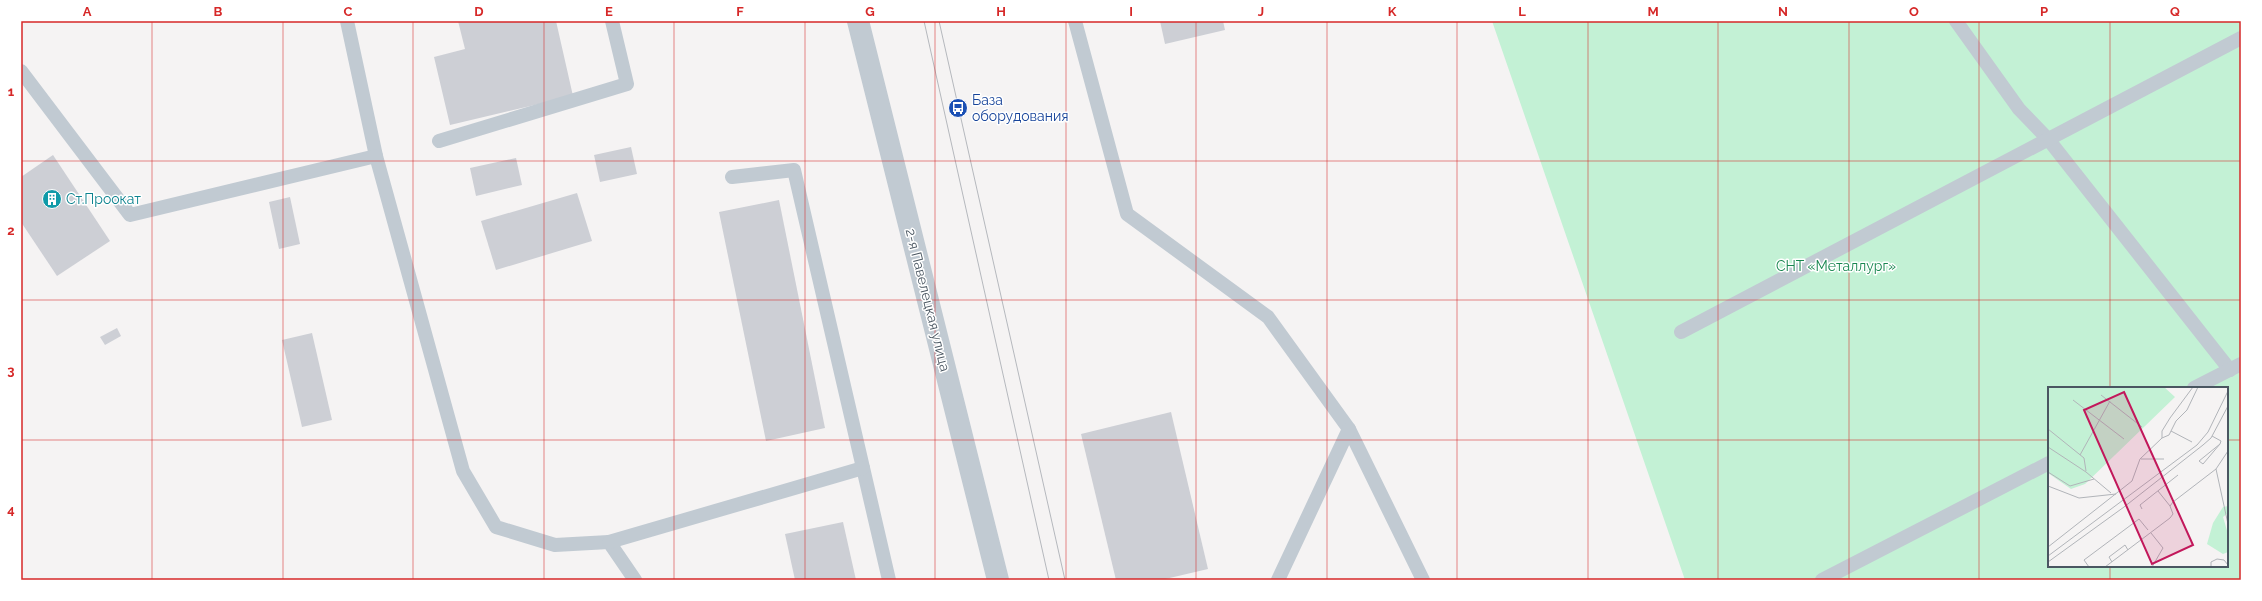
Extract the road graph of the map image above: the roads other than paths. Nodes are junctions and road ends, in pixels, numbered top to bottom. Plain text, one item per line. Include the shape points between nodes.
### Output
1 (347, 21) edge
2 (612, 21) edge
3 (858, 21) edge
4 (1075, 21) edge
5 (1956, 21) edge
6 (2241, 38) edge
7 (21, 71) edge
8 (2048, 139) junction
9 (440, 141) dead end
10 (376, 156) junction
11 (732, 177) dead end
12 (1681, 332) dead end
13 (2235, 367) edge
14 (2196, 387) edge
15 (1349, 429) junction
16 (2048, 464) edge
17 (863, 468) junction
18 (609, 542) junction
19 (635, 580) edge
20 (889, 580) edge
21 (998, 580) edge
22 (1278, 580) edge
23 (1423, 580) edge
24 (1822, 580) edge

1 - 10 lane
2 - 9 lane via 627,84
3 - 21 street, 2-я Павелецкая улица
4 - 15 lane via 1127,214 1268,317
5 - 8 lane via 2019,109
6 - 8 lane
7 - 10 lane via 130,215
8 - 12 lane
8 - 13 lane
10 - 18 lane via 463,471 496,527 555,545
11 - 17 lane via 794,170
13 - 14 lane
15 - 22 lane
15 - 23 lane
16 - 24 lane
17 - 18 lane
17 - 20 lane
18 - 19 lane

